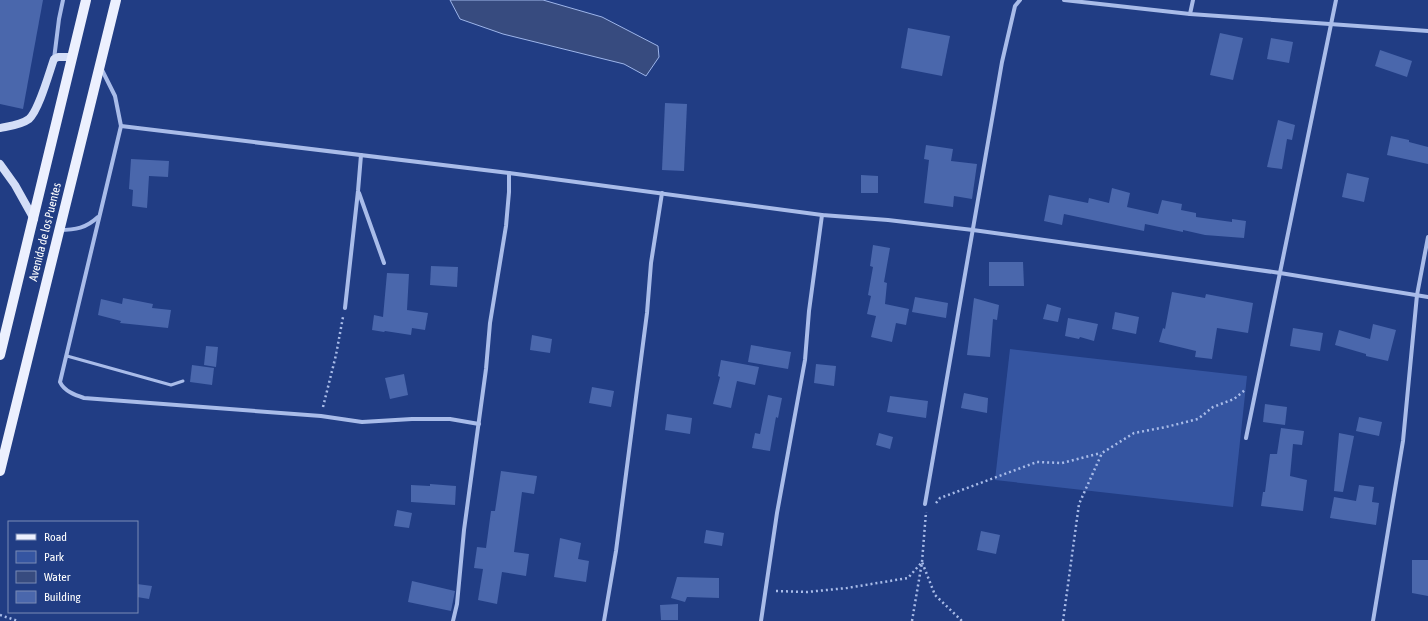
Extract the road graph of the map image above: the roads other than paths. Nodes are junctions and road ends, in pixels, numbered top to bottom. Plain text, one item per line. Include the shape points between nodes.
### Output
1 (63, 0) edge
2 (86, 0) edge
3 (116, 0) edge
4 (1020, 0) edge
5 (1064, 0) edge
6 (1193, 0) edge
7 (1336, 0) edge
8 (1190, 14) junction
9 (1332, 23) junction
10 (1428, 31) edge
11 (72, 57) junction
12 (54, 59) junction
13 (99, 64) junction
14 (121, 126) junction
15 (0, 128) edge
16 (361, 155) junction
17 (0, 164) edge
18 (509, 173) junction
19 (358, 191) junction
20 (662, 193) junction
21 (822, 215) junction
22 (99, 216) junction
23 (34, 219) junction
24 (59, 230) junction
25 (973, 230) junction
26 (1428, 237) edge
27 (384, 263) dead end
28 (1280, 273) junction
29 (1417, 295) junction
30 (1428, 297) edge
31 (345, 308) road end
32 (0, 355) edge
33 (67, 356) junction
34 (183, 381) dead end
35 (479, 424) junction
36 (1246, 438) dead end
37 (0, 471) edge
38 (925, 504) road end
39 (453, 621) edge
40 (604, 621) edge
41 (761, 621) edge
42 (1373, 621) edge

1 - 12 street
2 - 11 main road, Avenida de los Puentes
3 - 13 main road, Avenida de los Puentes
4 - 25 street via 1015,6 1002,62
5 - 8 street
6 - 8 street
7 - 9 street
8 - 9 street
9 - 10 street
9 - 28 street
11 - 12 street
11 - 23 main road, Avenida de los Puentes
12 - 15 street via 36,110 30,118 20,124
13 - 14 street via 115,96
13 - 24 main road, Avenida de los Puentes
14 - 16 street
14 - 22 street
16 - 18 street
16 - 19 street
17 - 23 street
18 - 20 street
18 - 35 street via 506,226 490,323
19 - 27 street
19 - 31 street
20 - 21 street
20 - 40 street via 618,535
21 - 25 street
21 - 41 street via 808,310 805,360 777,513
22 - 24 street via 91,224 74,230
22 - 33 street
23 - 32 main road, Avenida de los Puentes
24 - 37 main road, Avenida de los Puentes
25 - 28 street
25 - 38 street
26 - 29 street
28 - 29 street
28 - 36 street
29 - 30 street
29 - 42 street via 1403,442
33 - 34 lane via 171,385
33 - 35 street via 60,382 69,391 84,398 321,416 362,422 450,419
35 - 39 street

